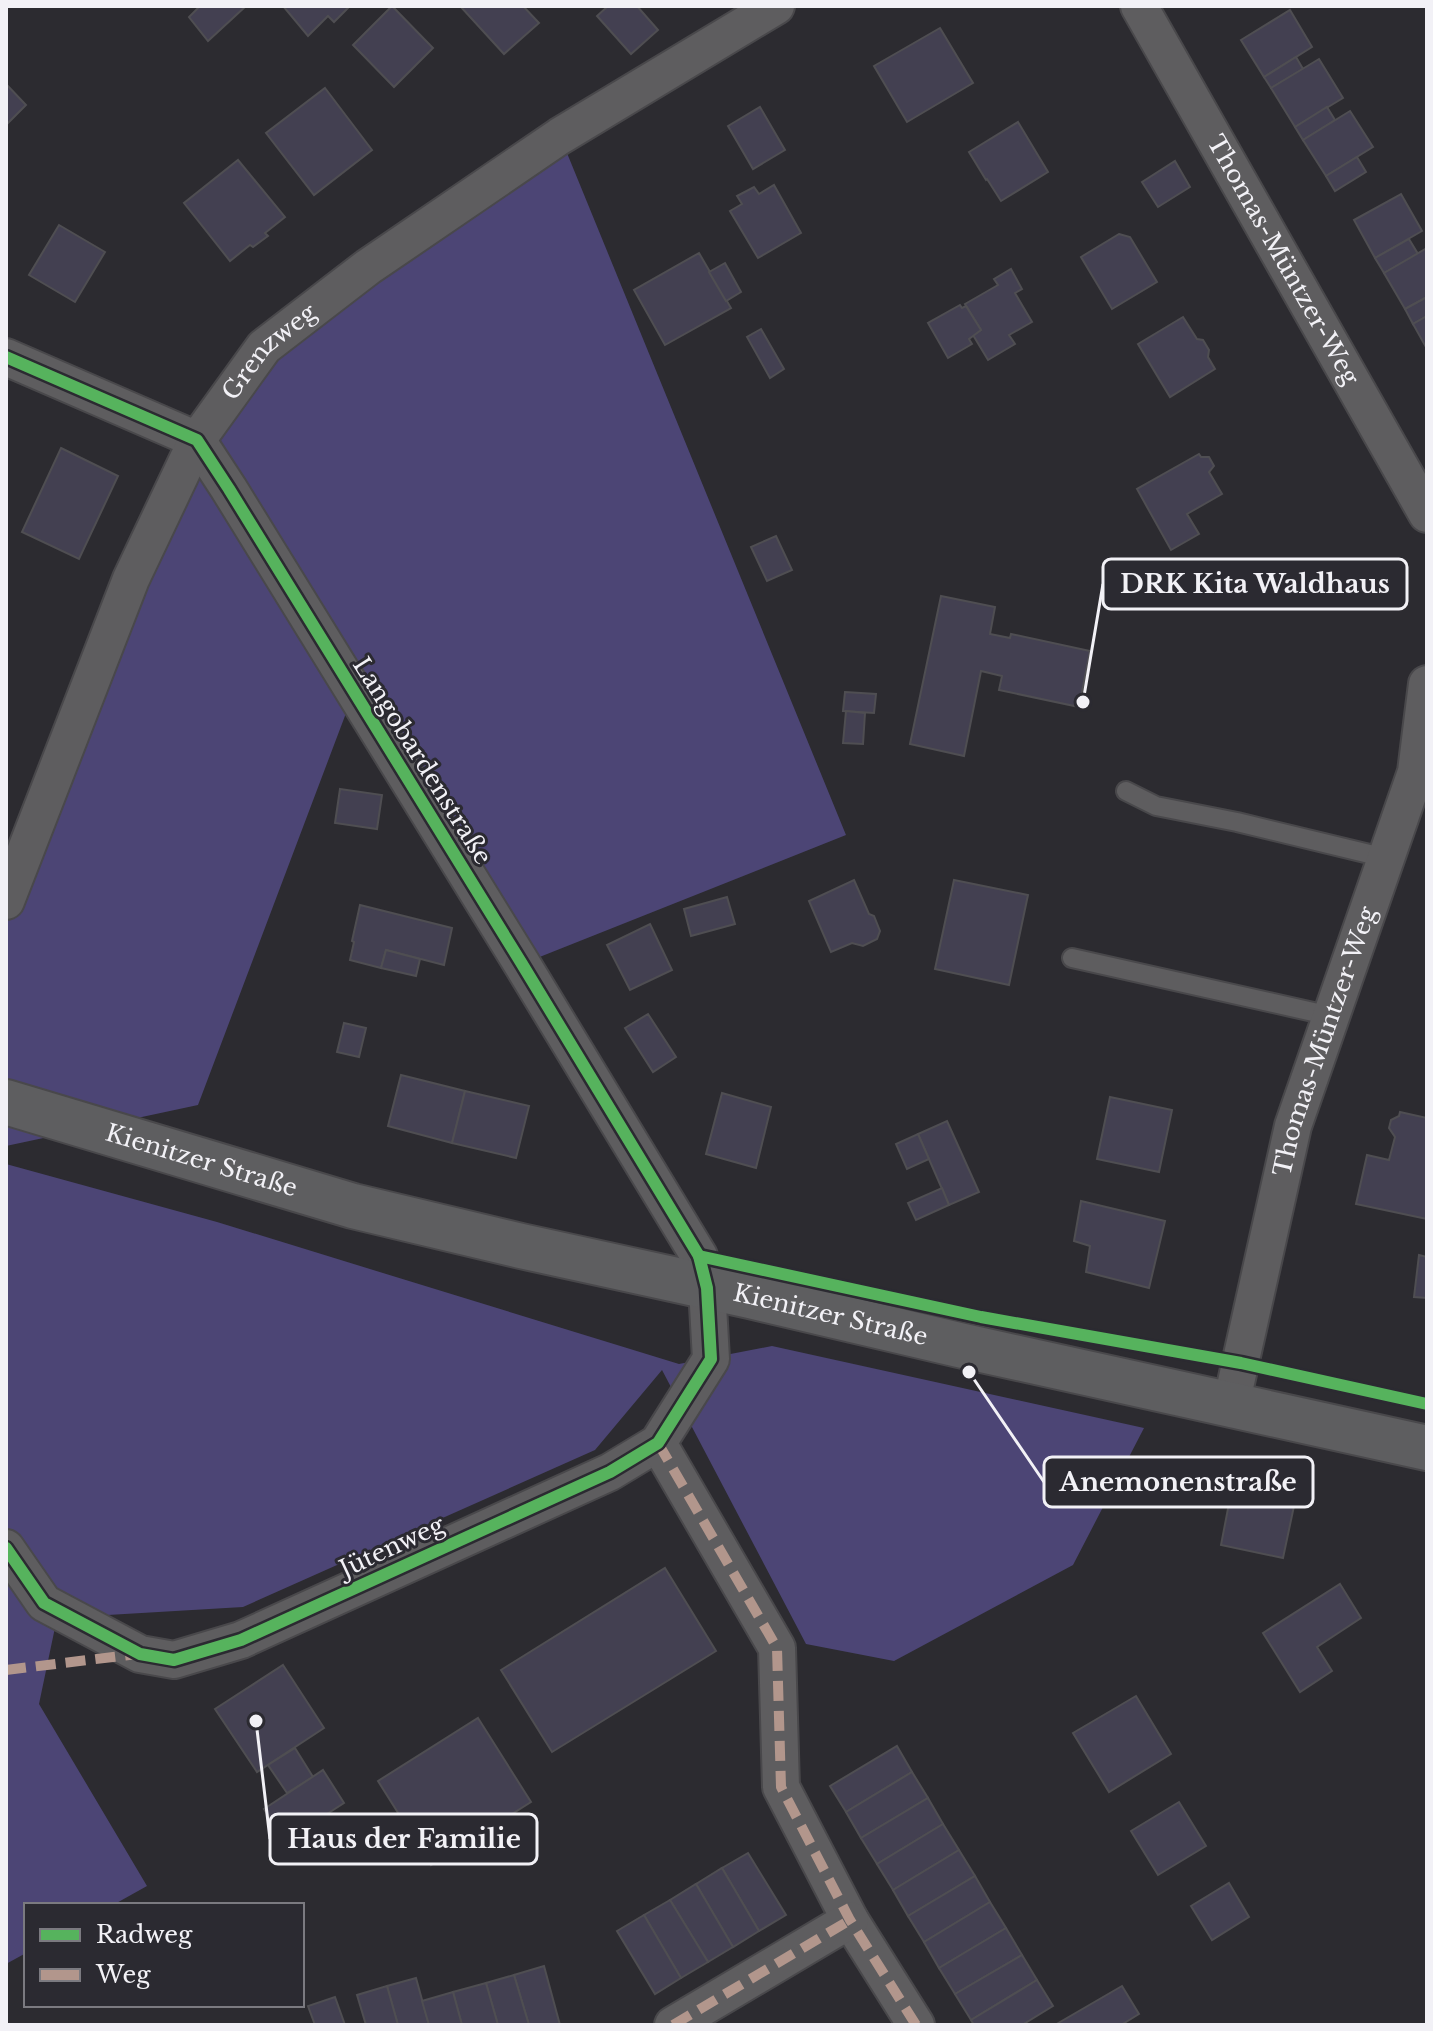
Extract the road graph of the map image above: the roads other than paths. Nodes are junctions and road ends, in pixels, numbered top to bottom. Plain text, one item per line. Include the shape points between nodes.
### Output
1 (776, 6) edge
2 (1139, 6) edge
3 (6, 357) edge
4 (197, 440) junction
5 (1427, 514) edge
6 (1427, 684) edge
7 (1126, 791) dead end
8 (1386, 858) junction
9 (6, 901) edge
10 (1072, 958) dead end
11 (1331, 1016) junction
12 (6, 1102) edge
13 (707, 1288) junction
14 (1231, 1405) junction
15 (658, 1443) junction
16 (1427, 1448) edge
17 (6, 1548) edge
18 (850, 1920) junction
19 (673, 2025) edge
20 (916, 2025) edge

1 - 4 street, Grenzweg via 560,136 368,267 264,347
2 - 5 street, Thomas-Müntzer-Weg
3 - 4 street
4 - 9 street, Grenzweg via 131,579
4 - 13 street, Langobardenstraße via 699,1256
6 - 8 street, Thomas-Müntzer-Weg via 1416,772
7 - 8 lane via 1156,806
8 - 11 street, Thomas-Müntzer-Weg
10 - 11 lane
11 - 14 street, Thomas-Müntzer-Weg via 1293,1126
12 - 13 street, Kienitzer Straße via 353,1206
13 - 14 street, Kienitzer Straße
13 - 15 street, Jütenweg via 711,1359
14 - 16 street, Kienitzer Straße
15 - 17 street, Jütenweg via 610,1472 241,1640 174,1660 140,1654 44,1603
15 - 18 street via 777,1648 781,1787
18 - 19 street
18 - 20 street

